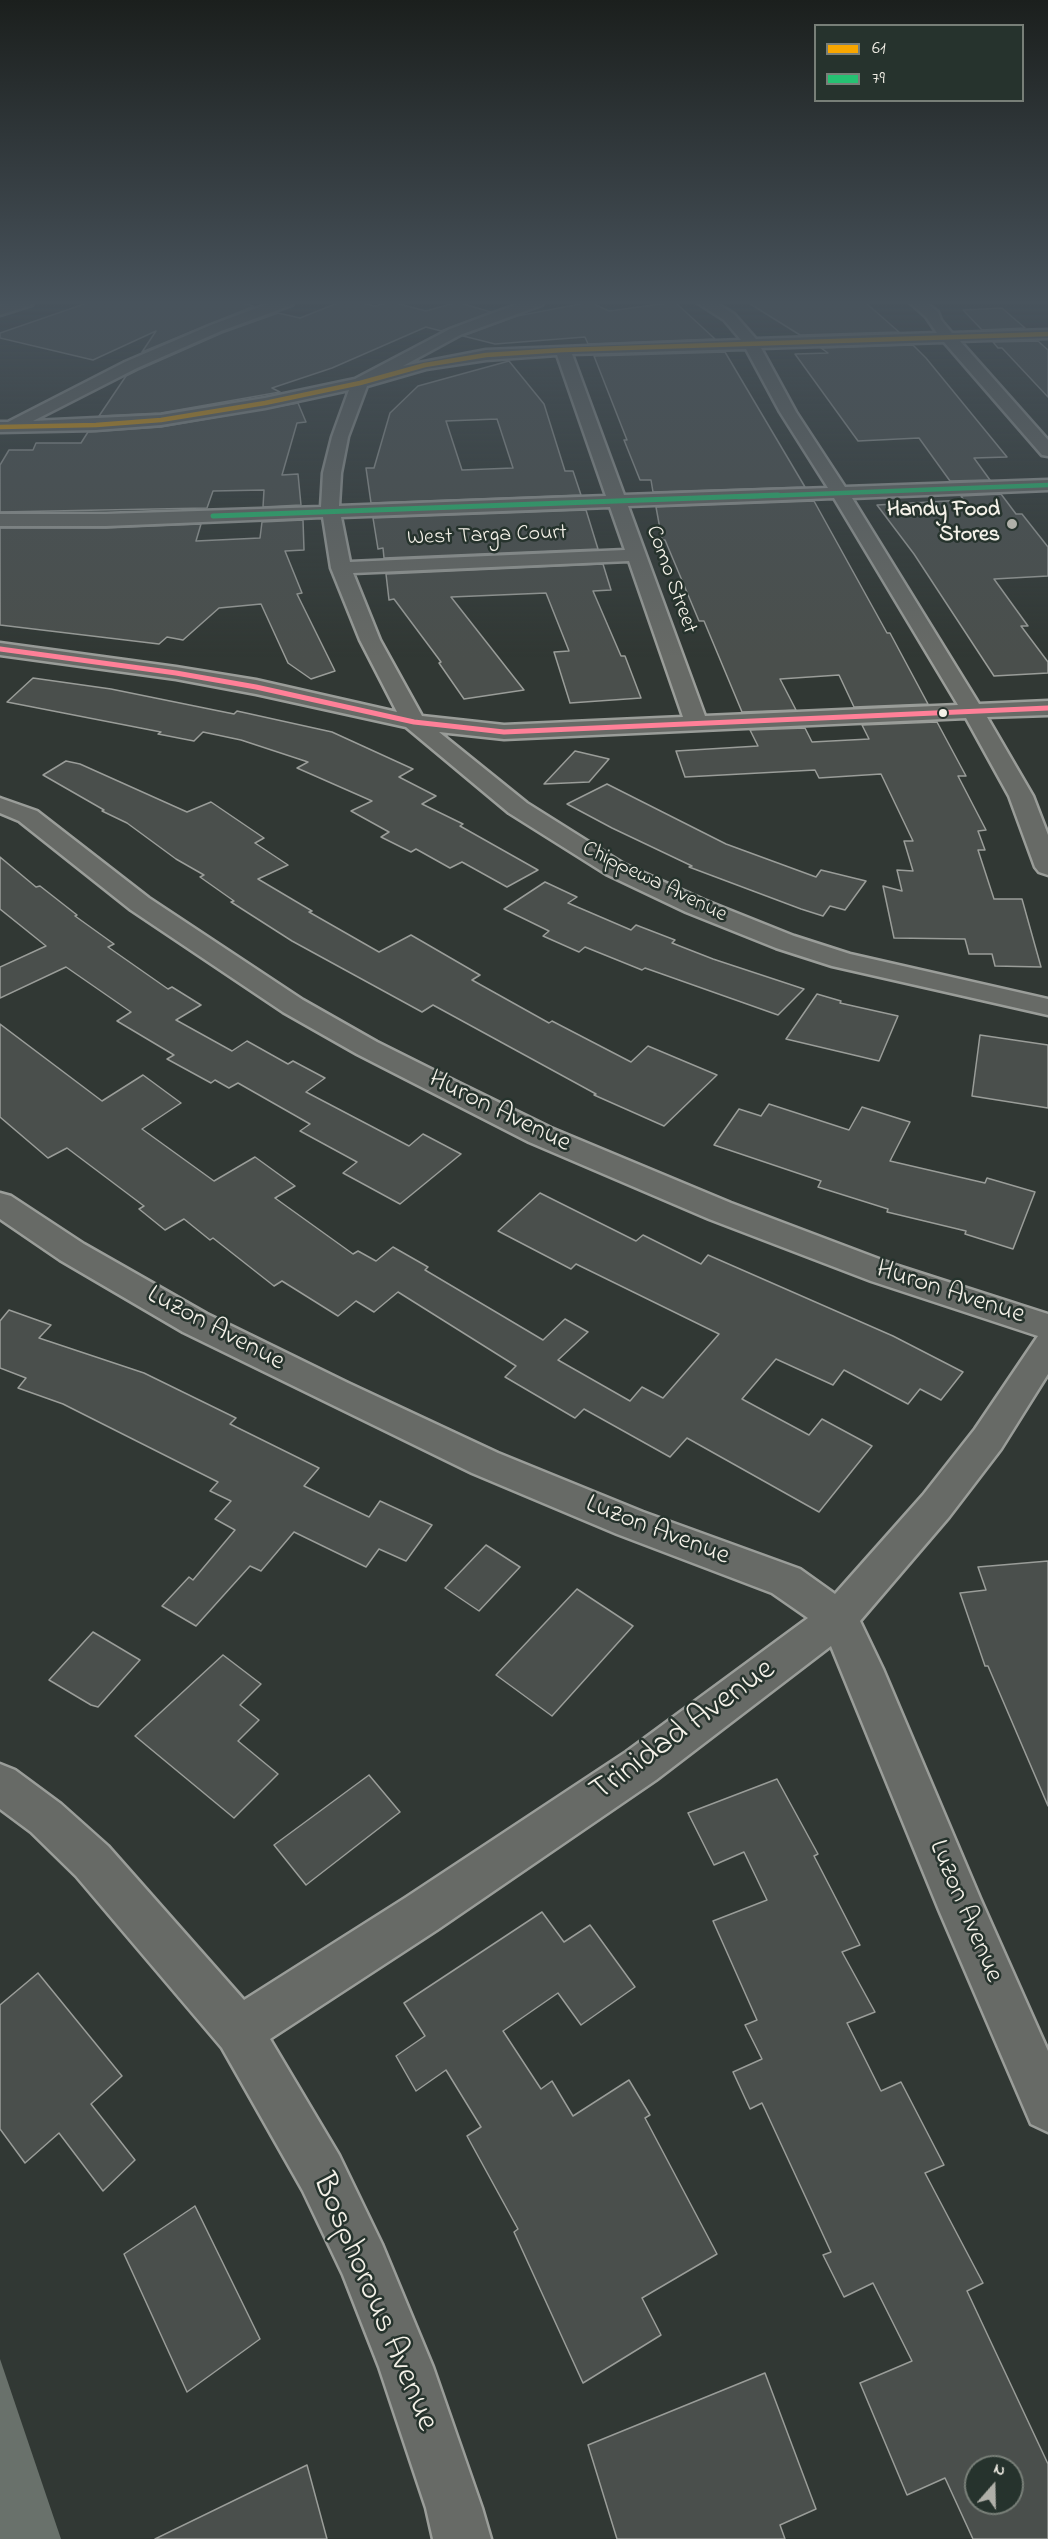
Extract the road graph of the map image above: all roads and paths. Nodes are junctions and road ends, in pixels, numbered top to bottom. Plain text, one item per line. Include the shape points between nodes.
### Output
1 (20, 420) edge
2 (155, 420) edge
3 (347, 420) edge
4 (588, 420) edge
5 (793, 420) edge
6 (1022, 420) edge
7 (3, 429) edge
8 (1048, 451) edge
9 (1048, 485) edge
10 (840, 493) junction
11 (617, 502) junction
12 (331, 512) junction
13 (0, 520) edge
14 (636, 555) junction
15 (341, 568) junction
16 (0, 649) edge
17 (1048, 708) edge
18 (973, 712) junction
19 (414, 722) junction
20 (696, 723) junction
21 (0, 805) edge
22 (1048, 867) edge
23 (1048, 1007) edge
24 (0, 1204) edge
25 (1048, 1327) edge
26 (1048, 1346) edge
27 (838, 1618) junction
28 (0, 1784) edge
29 (239, 2031) junction
30 (1048, 2108) edge
31 (462, 2539) edge

1 - 7 street
2 - 7 street
3 - 12 street, Chippewa Avenue via 330,488
4 - 11 street, Como Street
5 - 10 street
6 - 8 street
9 - 10 street
10 - 11 street
10 - 18 street
11 - 12 street
11 - 14 street, Como Street
12 - 13 street
12 - 15 street, Chippewa Avenue
14 - 15 street, West Targa Court
14 - 20 street, Como Street
15 - 19 street, Chippewa Avenue via 370,640
16 - 19 street via 256,687
17 - 18 street
18 - 20 street
18 - 22 street via 1021,796
19 - 20 street via 504,732
19 - 23 street, Chippewa Avenue via 536,820 615,869 695,906 842,960
21 - 25 street, Huron Avenue via 28,816 140,904 293,1006 449,1090 540,1135 720,1211 883,1273
24 - 27 street, Luzon Avenue via 72,1252 195,1323 485,1463 786,1581
26 - 27 street, Trinidad Avenue via 988,1439 943,1498
27 - 29 street, Trinidad Avenue via 641,1766
27 - 30 street, Luzon Avenue
28 - 29 street, Bosphorous Avenue via 46,1818 92,1861
29 - 31 street, Bosphorous Avenue via 321,2174 364,2262 406,2367

